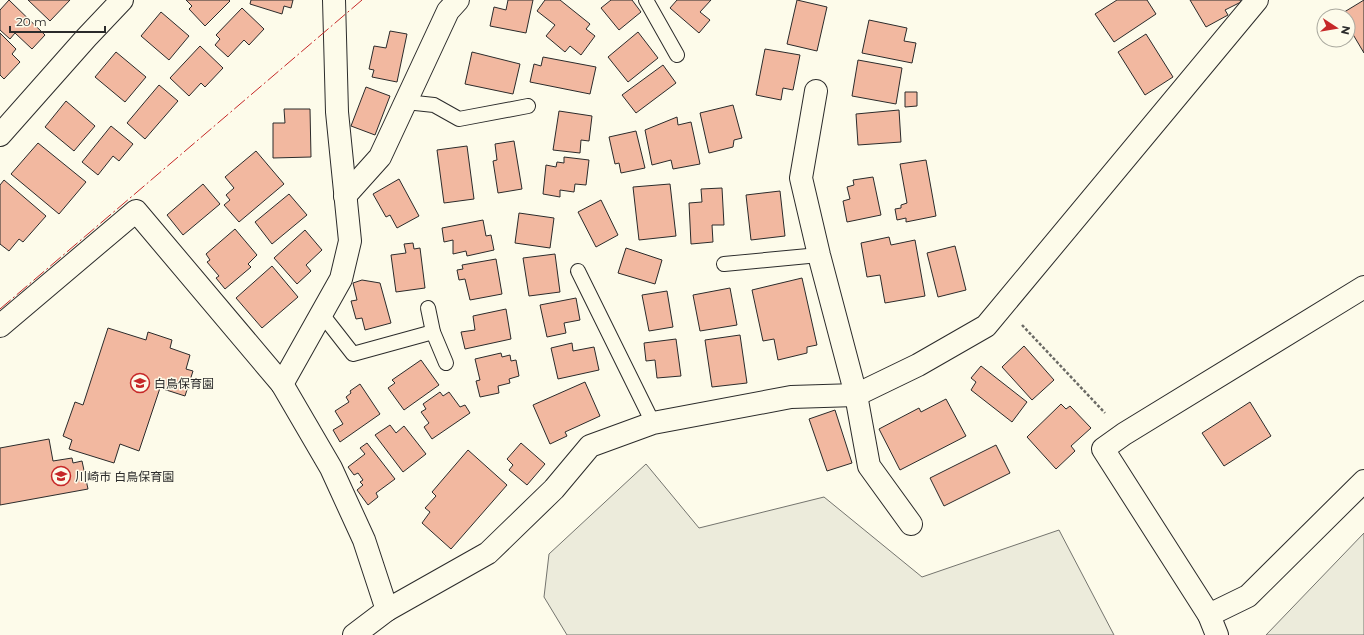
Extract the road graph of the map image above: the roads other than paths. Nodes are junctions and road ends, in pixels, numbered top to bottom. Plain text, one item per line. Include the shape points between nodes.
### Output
1 (122, 0) edge
2 (334, 0) edge
3 (458, 0) edge
4 (646, 0) edge
5 (1257, 0) edge
6 (677, 55) dead end
7 (816, 91) dead end
8 (406, 102) junction
9 (528, 106) dead end
10 (0, 135) edge
11 (345, 196) junction
12 (819, 255) junction
13 (724, 264) dead end
14 (578, 271) dead end
15 (1364, 287) edge
16 (428, 308) dead end
17 (321, 313) junction
18 (0, 326) edge
19 (433, 332) junction
20 (446, 363) dead end
21 (282, 384) junction
22 (856, 395) junction
23 (652, 423) junction
24 (1364, 481) edge
25 (911, 524) dead end
26 (387, 610) junction
27 (1209, 615) junction
28 (354, 635) edge
29 (1217, 635) edge

1 - 10 street
2 - 11 street via 336,112
3 - 8 street via 448,11
4 - 6 lane
5 - 22 street via 986,326 918,365
7 - 12 street via 801,178
8 - 9 lane via 434,105 459,119
8 - 11 street via 380,157
11 - 17 street via 350,241 341,278
12 - 13 lane
12 - 22 street
14 - 23 lane
15 - 27 street via 1104,448
16 - 19 lane
17 - 19 lane via 353,354
17 - 21 street
18 - 21 street via 136,211
19 - 20 lane
21 - 26 street via 331,468 364,540
22 - 23 street via 791,397
22 - 25 street via 870,466
23 - 26 street via 590,446 554,489 488,552
24 - 27 street via 1248,596
26 - 28 street
27 - 29 street

